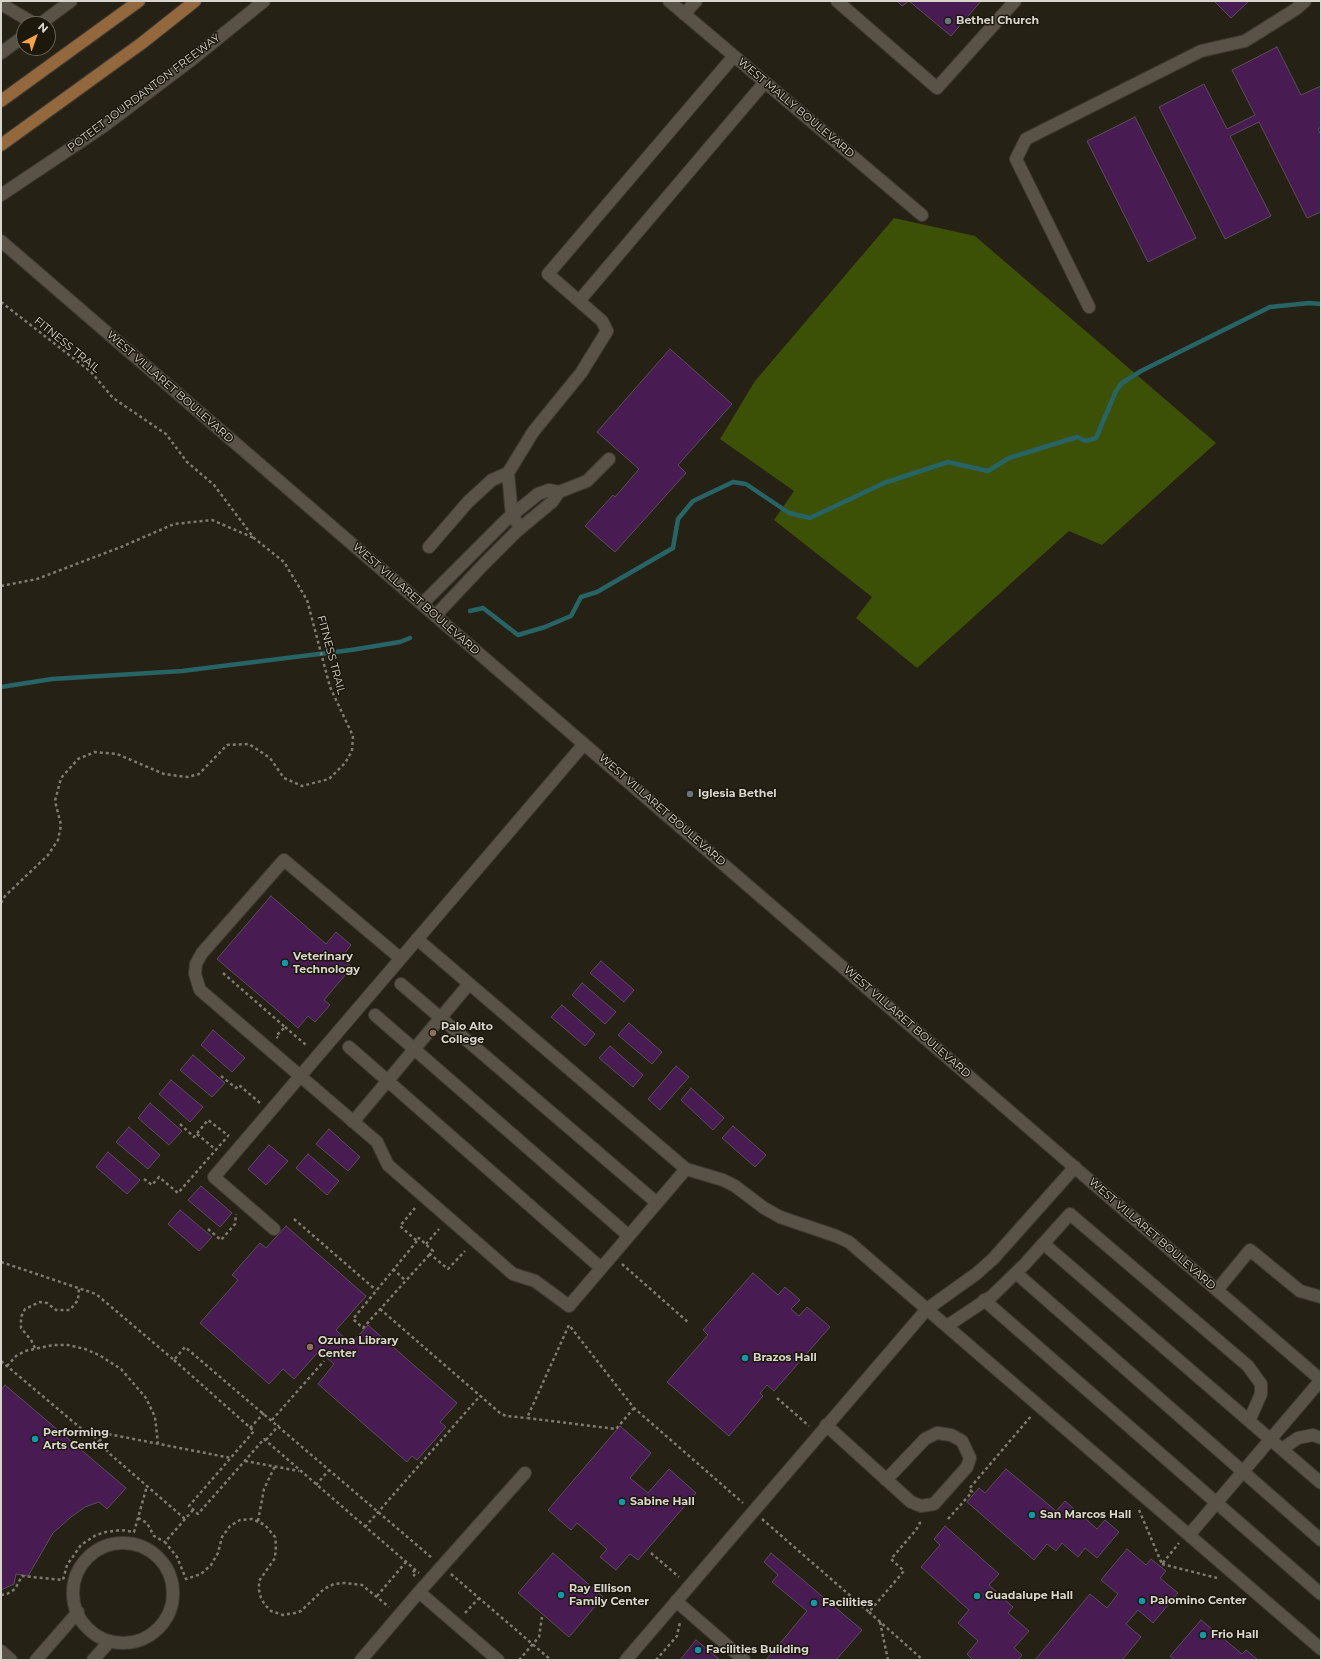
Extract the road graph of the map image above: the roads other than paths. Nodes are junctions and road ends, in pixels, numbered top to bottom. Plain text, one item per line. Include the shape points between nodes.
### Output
1 (72, 1) edge
2 (138, 1) edge
3 (195, 1) edge
4 (264, 1) edge
5 (669, 1) edge
6 (696, 1) edge
7 (837, 1) edge
8 (1015, 1) edge
9 (1305, 1) edge
10 (1, 4) edge
11 (684, 14) junction
12 (21, 16) edge
13 (51, 16) edge
14 (16, 42) edge
15 (1, 53) edge
16 (734, 56) junction
17 (765, 82) junction
18 (1, 101) edge
19 (1, 145) edge
20 (1, 195) edge
21 (922, 215) dead end
22 (1, 242) edge
23 (579, 301) junction
24 (1090, 307) dead end
25 (609, 459) dead end
26 (508, 473) junction
27 (559, 492) junction
28 (512, 516) junction
29 (521, 528) junction
30 (429, 548) dead end
31 (422, 604) junction
32 (436, 616) junction
33 (584, 744) junction
34 (417, 939) junction
35 (400, 958) junction
36 (401, 984) dead end
37 (469, 984) junction
38 (375, 1015) dead end
39 (440, 1018) junction
40 (349, 1047) dead end
41 (414, 1049) junction
42 (299, 1075) junction
43 (388, 1080) junction
44 (352, 1122) junction
45 (1075, 1167) junction
46 (686, 1169) junction
47 (657, 1203) junction
48 (274, 1229) dead end
49 (629, 1236) junction
50 (1044, 1244) junction
51 (601, 1268) junction
52 (1016, 1273) junction
53 (1217, 1290) junction
54 (1321, 1297) edge
55 (984, 1300) junction
56 (927, 1308) junction
57 (947, 1326) junction
58 (1321, 1380) edge
59 (1249, 1421) junction
60 (826, 1425) junction
61 (1321, 1438) edge
62 (1270, 1439) junction
63 (1282, 1449) junction
64 (1242, 1472) junction
65 (526, 1473) dead end
66 (886, 1480) junction
67 (1321, 1483) edge
68 (1216, 1503) junction
69 (1184, 1538) junction
70 (1321, 1540) edge
71 (419, 1592) junction
72 (1321, 1594) edge
73 (676, 1601) junction
74 (78, 1612) junction
75 (110, 1641) junction
76 (1321, 1649) edge
77 (1, 1651) edge
78 (11, 1660) edge
79 (36, 1660) edge
80 (93, 1660) edge
81 (361, 1660) edge
82 (498, 1660) edge
83 (626, 1660) edge
84 (744, 1660) edge

1 - 13 street
2 - 18 main road
3 - 19 main road via 142,43
4 - 20 street, POTEET JOURDANTON FREEWAY via 104,126
5 - 11 street, WEST MALLY BOULEVARD
6 - 11 street
7 - 8 street via 937,88
9 - 24 street via 1246,41 1201,51 1026,139 1016,159
10 - 12 street
11 - 16 street, WEST MALLY BOULEVARD
14 - 15 street
16 - 17 street, WEST MALLY BOULEVARD
16 - 23 street via 548,274
17 - 21 street, WEST MALLY BOULEVARD
17 - 23 street
22 - 31 street, WEST VILLARET BOULEVARD
23 - 26 street via 602,321 607,331 581,373 533,432
25 - 27 street via 587,481
26 - 28 street
26 - 30 street via 492,480 468,502
27 - 28 street via 549,490 538,494
27 - 29 street via 552,502
28 - 29 street
28 - 31 street
29 - 32 street
31 - 32 street, WEST VILLARET BOULEVARD
32 - 33 street, WEST VILLARET BOULEVARD
33 - 34 street
33 - 45 street, WEST VILLARET BOULEVARD
34 - 35 street
34 - 37 street
35 - 42 street
35 - 42 street via 284,860 202,953 196,964 195,974 200,990
36 - 39 street
37 - 39 street
37 - 46 street
38 - 41 street
39 - 41 street
39 - 47 street
40 - 43 street
41 - 43 street
41 - 49 street
42 - 44 street
42 - 48 street via 214,1177
43 - 44 street
43 - 51 street
44 - 51 street via 377,1142 388,1165 513,1274 535,1281 568,1306
45 - 53 street, WEST VILLARET BOULEVARD
45 - 56 street via 993,1259
46 - 47 street
46 - 56 street via 735,1186 780,1217 849,1242
47 - 49 street
49 - 51 street
50 - 52 street
50 - 59 street
50 - 59 street via 1070,1214 1248,1366 1261,1384 1261,1394
52 - 55 street
52 - 64 street
53 - 54 street via 1250,1250 1300,1291
53 - 58 street, WEST VILLARET BOULEVARD
55 - 57 street
55 - 68 street
56 - 57 street
56 - 60 street
57 - 69 street via 1040,1406
58 - 62 street
59 - 62 street
60 - 66 street
60 - 73 street
61 - 63 street via 1313,1435 1298,1438
62 - 63 street
62 - 64 street
63 - 67 street
64 - 68 street
64 - 70 street
65 - 71 street
66 - 66 street via 925,1439 937,1433 951,1435 962,1441 970,1458 967,1467 934,1504 921,1506 911,1502
68 - 69 street
68 - 72 street
69 - 76 street
71 - 81 street
71 - 82 street
73 - 83 street
73 - 84 street
74 - 75 street via 81,1621 93,1634
74 - 75 street via 74,1605 73,1588 78,1572 88,1558 102,1548 119,1543 136,1545 153,1554 165,1566 172,1582 173,1600 168,1616 158,1629 144,1639 127,1643
74 - 79 street
75 - 80 street
77 - 78 street

